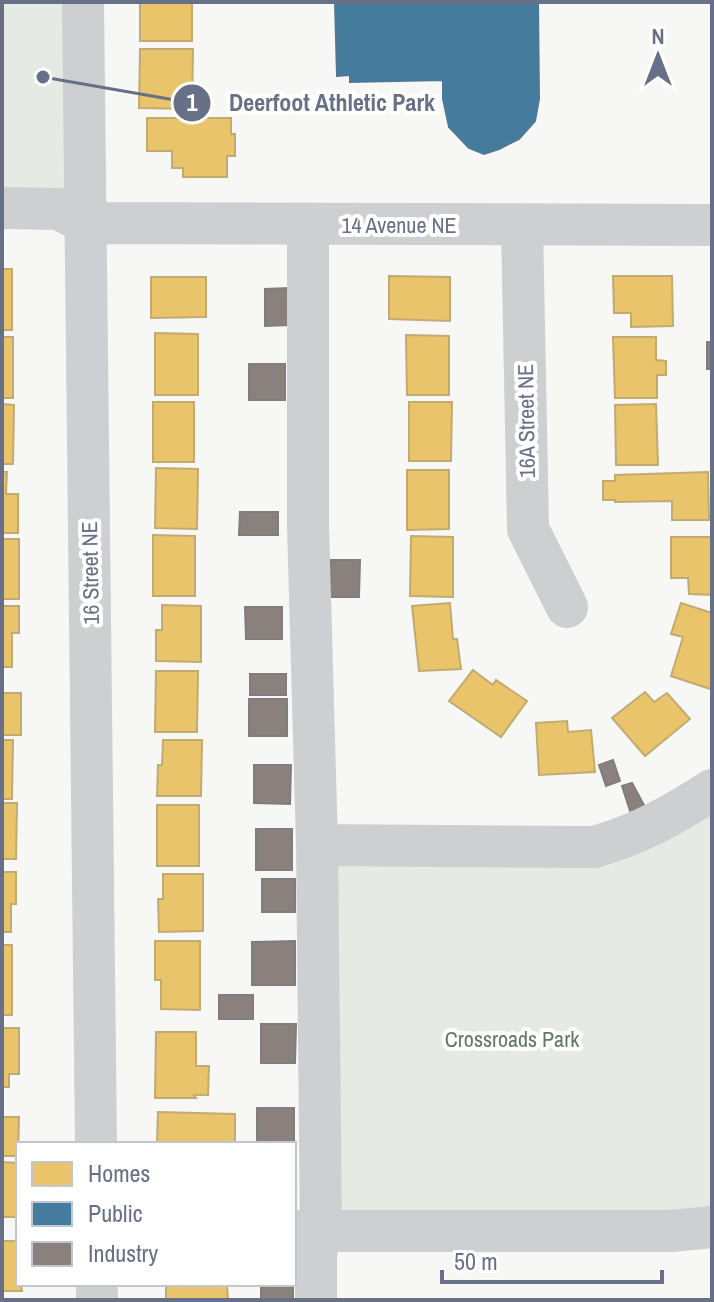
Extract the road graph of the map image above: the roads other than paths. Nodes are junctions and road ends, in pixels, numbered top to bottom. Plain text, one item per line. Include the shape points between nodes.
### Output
1 (83, 2) edge
2 (2, 208) edge
3 (86, 223) junction
4 (308, 225) junction
5 (522, 225) junction
6 (712, 225) edge
7 (567, 607) dead end
8 (712, 790) edge
9 (317, 845) junction
10 (96, 1142) edge
11 (712, 1227) edge
12 (307, 1231) edge
13 (316, 1300) edge

1 - 3 street, 16 Street NE
2 - 3 street via 58,209
3 - 4 street, 14 Avenue NE
3 - 10 street, 16 Street NE
4 - 5 street, 14 Avenue NE
4 - 9 street via 308,525
5 - 6 street, 14 Avenue NE
5 - 7 street, 16A Street NE via 528,529
8 - 9 street via 646,829 594,847
9 - 12 street
11 - 12 street
12 - 13 street via 316,1254

